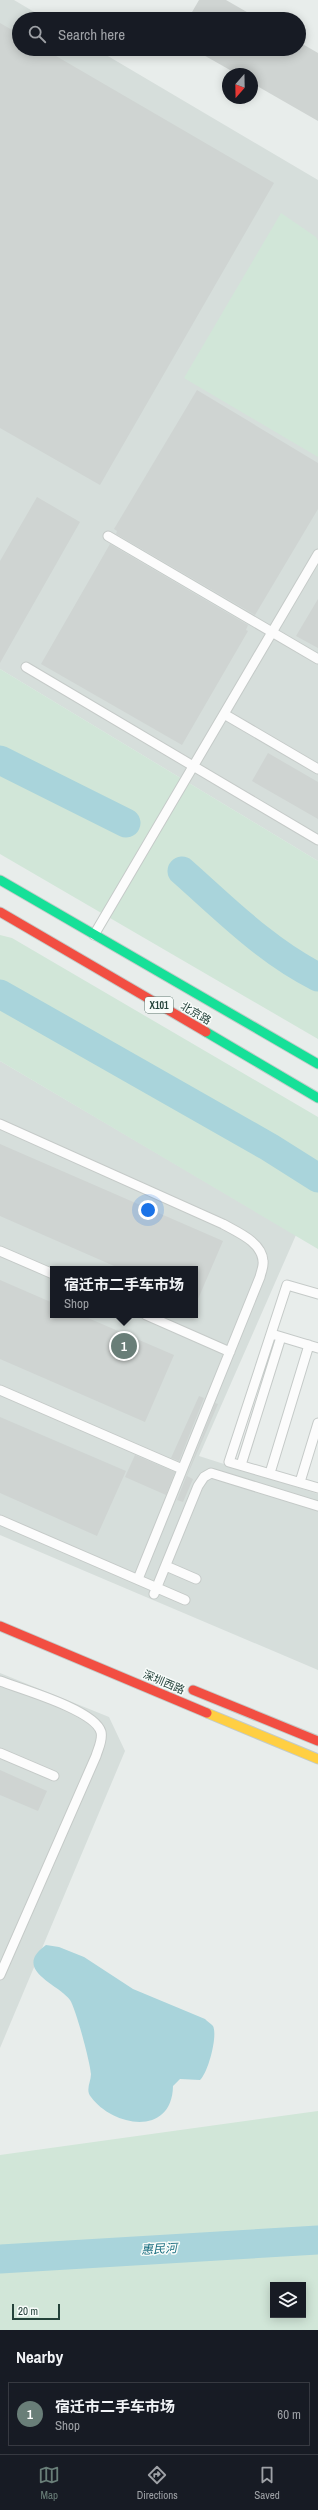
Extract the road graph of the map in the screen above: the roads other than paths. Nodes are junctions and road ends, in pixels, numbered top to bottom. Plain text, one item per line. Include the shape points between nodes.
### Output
1 (108, 536) dead end
2 (318, 554) edge
3 (272, 632) junction
4 (318, 659) edge
5 (26, 667) dead end
6 (224, 714) junction
7 (193, 766) junction
8 (318, 769) edge
9 (318, 840) edge
10 (0, 880) edge
11 (0, 912) edge
12 (94, 935) junction
13 (318, 1064) edge
14 (318, 1098) edge
15 (0, 1124) edge
16 (0, 1251) edge
17 (50, 1273) edge
18 (318, 1294) edge
19 (153, 1318) edge
20 (271, 1334) junction
21 (281, 1337) junction
22 (309, 1345) junction
23 (318, 1348) edge
24 (230, 1352) junction
25 (0, 1390) edge
26 (318, 1423) edge
27 (241, 1465) junction
28 (182, 1469) junction
29 (270, 1474) junction
30 (300, 1482) junction
31 (317, 1486) edge
32 (318, 1506) edge
33 (0, 1520) edge
34 (166, 1566) junction
35 (138, 1579) junction
36 (196, 1579) dead end
37 (156, 1590) junction
38 (185, 1600) dead end
39 (0, 1626) edge
40 (0, 1681) edge
41 (187, 1688) dead end
42 (318, 1741) edge
43 (0, 1753) edge
44 (318, 1759) edge
45 (54, 1776) dead end
46 (0, 1975) edge

1 - 3 lane
2 - 3 lane
3 - 4 lane
3 - 6 lane
5 - 7 lane
6 - 7 lane
6 - 8 lane
7 - 9 lane
7 - 12 lane
10 - 12 main road, 北京路 / X101
11 - 14 main road, 北京路 / X101
12 - 13 main road, 北京路 / X101
15 - 24 lane via 223,1224 245,1236 258,1248 263,1261 260,1277
16 - 17 lane
18 - 20 lane via 287,1285
19 - 24 lane
20 - 21 lane
20 - 27 lane via 228,1462
21 - 22 lane
21 - 27 lane
22 - 23 lane
22 - 29 lane
24 - 28 lane
25 - 28 lane
26 - 30 lane
27 - 29 lane
28 - 35 lane
29 - 30 lane
30 - 31 lane
32 - 34 lane via 211,1473 204,1477 198,1486
33 - 35 lane
34 - 36 lane
34 - 37 lane
35 - 37 lane
37 - 38 lane
39 - 44 main road, 深圳西路
40 - 46 lane via 82,1713 94,1721 101,1732 96,1756
41 - 42 main road, 深圳西路
43 - 45 lane

